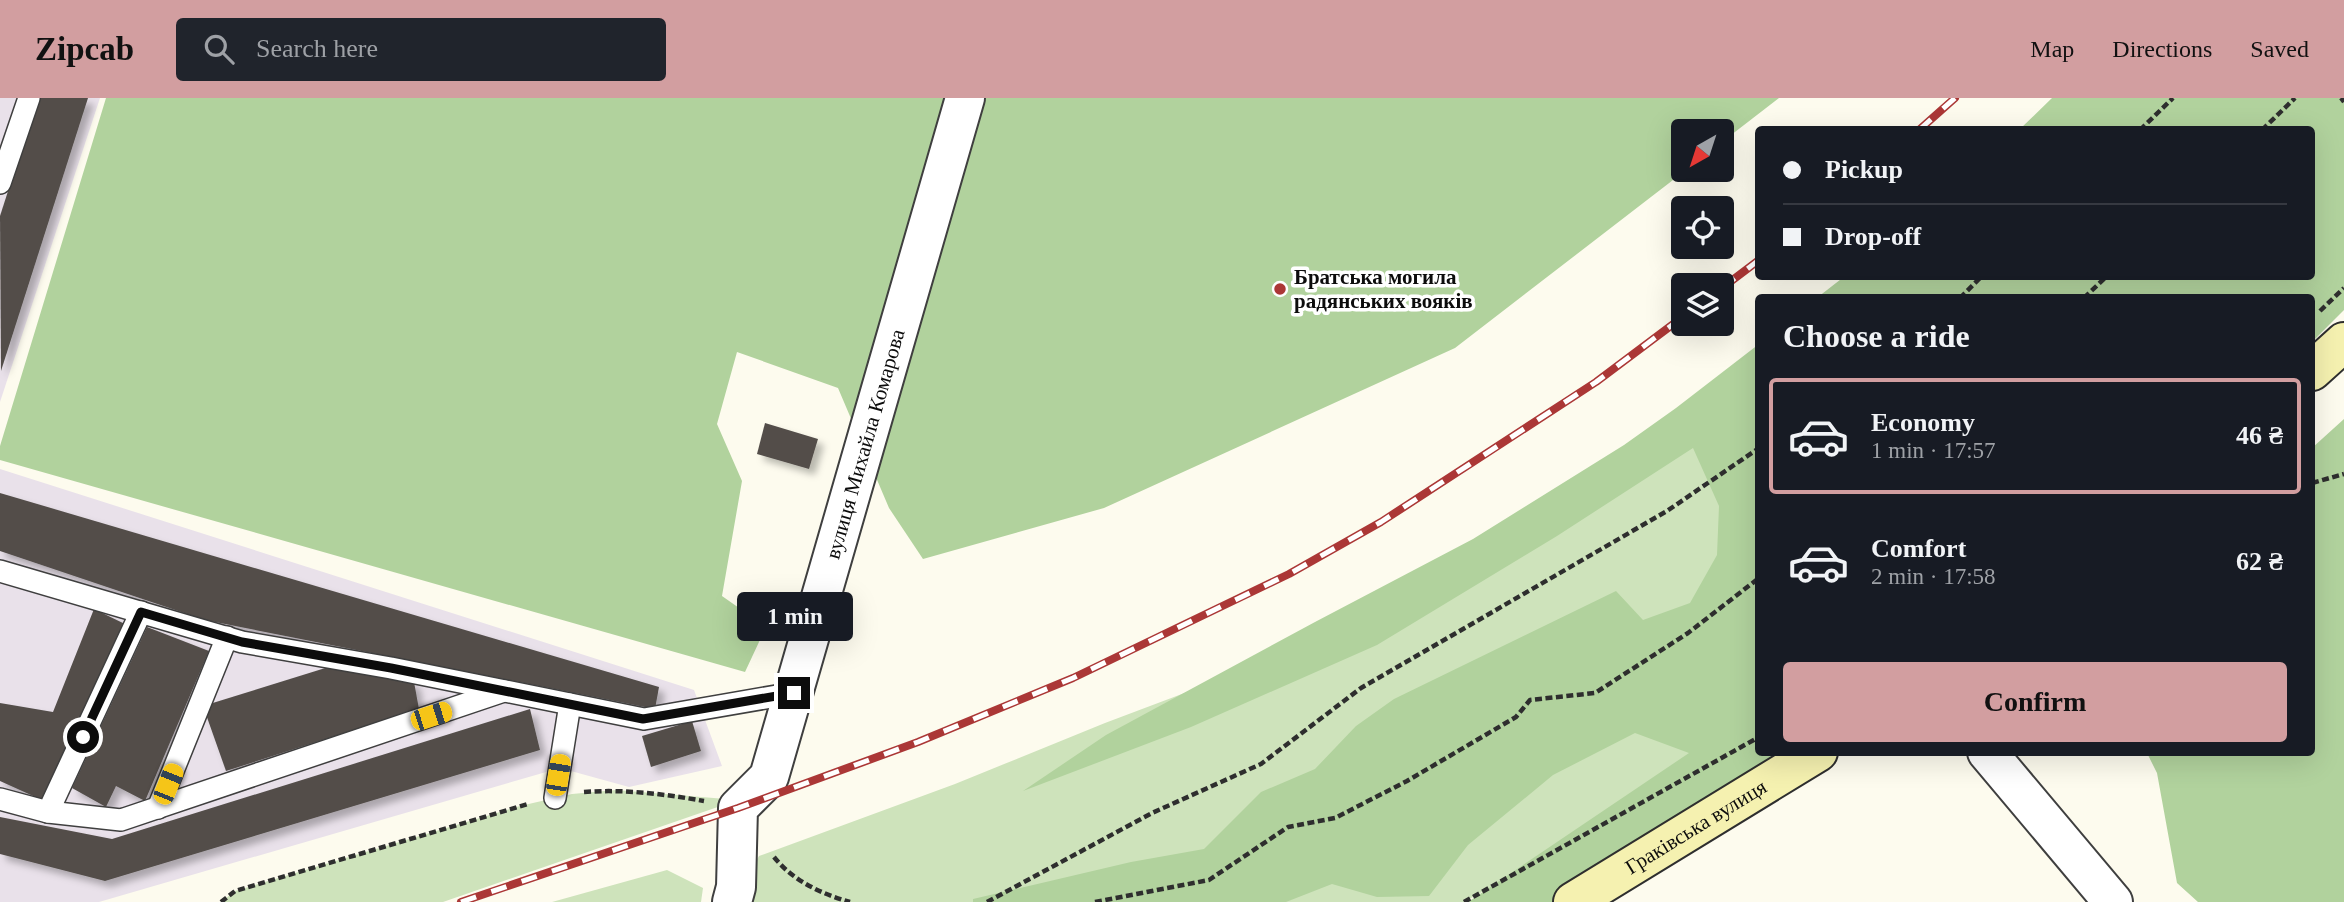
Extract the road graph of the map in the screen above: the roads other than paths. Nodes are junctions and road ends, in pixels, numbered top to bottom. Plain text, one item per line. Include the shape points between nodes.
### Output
1 (29, 98) edge
2 (965, 98) edge
3 (0, 183) edge
4 (2344, 342) edge
5 (2315, 368) edge
6 (0, 571) edge
7 (141, 612) junction
8 (227, 637) junction
9 (505, 691) junction
10 (794, 693) junction
11 (570, 704) junction
12 (1811, 756) edge
13 (1990, 756) edge
14 (555, 798) road end
15 (0, 799) edge
16 (158, 808) junction
17 (48, 812) junction
18 (732, 902) edge
19 (1573, 902) edge
20 (2113, 902) edge

1 - 3 lane
2 - 10 street, вулиця Михайла Комарова
4 - 5 street
6 - 7 lane
7 - 8 lane
7 - 17 lane
8 - 9 lane
8 - 16 lane
9 - 11 lane
9 - 16 lane
10 - 11 lane via 643,719
10 - 18 street, вулиця Михайла Комарова via 769,777 723,805 736,887
11 - 14 lane
12 - 19 street, Граківська вулиця
13 - 20 street
15 - 17 lane
16 - 17 lane via 121,820

